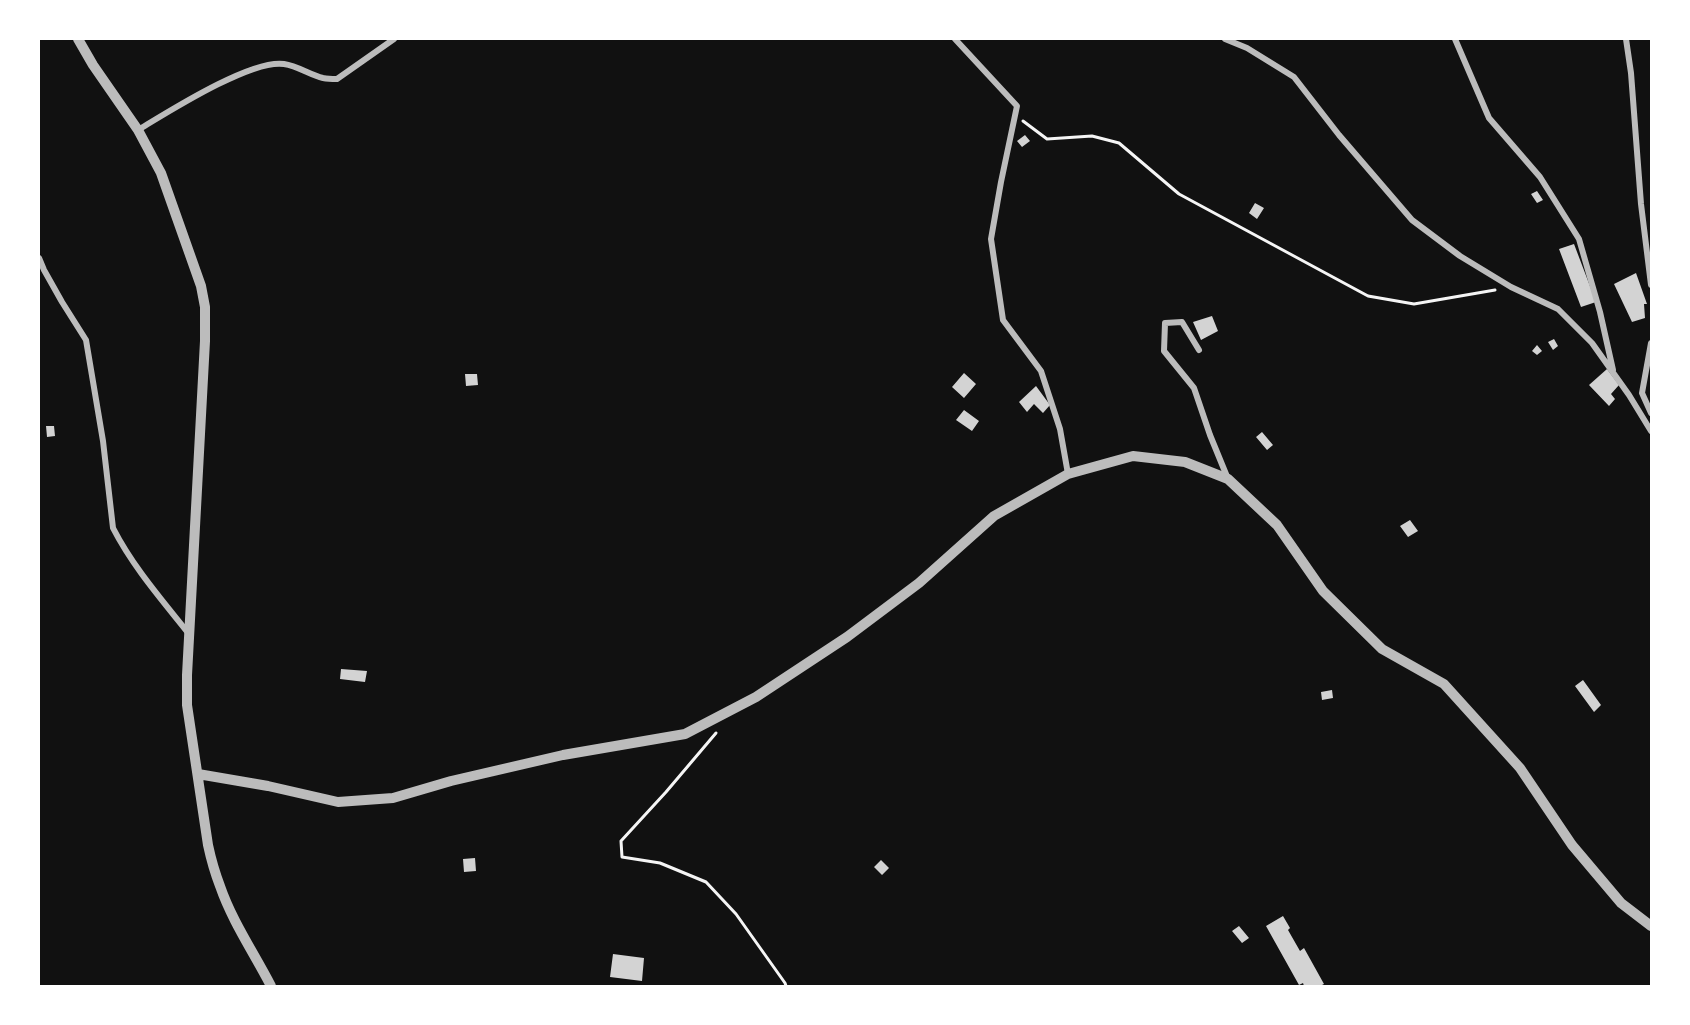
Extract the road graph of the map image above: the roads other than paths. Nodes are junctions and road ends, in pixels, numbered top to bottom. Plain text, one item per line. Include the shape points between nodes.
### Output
1 (78, 39) edge
2 (394, 39) edge
3 (955, 39) edge
4 (1225, 39) edge
5 (1455, 39) edge
6 (1626, 39) edge
7 (138, 130) junction
8 (39, 258) edge
9 (1651, 285) edge
10 (1651, 343) edge
11 (1199, 350) dead end
12 (1614, 374) junction
13 (1651, 412) edge
14 (1651, 431) edge
15 (1068, 474) junction
16 (1228, 479) junction
17 (189, 634) junction
18 (198, 774) junction
19 (1651, 927) edge
20 (271, 986) edge

1 - 7 street
2 - 7 street via 337,79 285,64 270,64 238,74
3 - 15 street via 1017,106 991,239 1003,320 1041,371 1060,429
4 - 12 street via 1294,77 1412,220 1460,256 1511,287 1558,309 1592,343
5 - 12 street via 1489,118 1540,177 1579,239
6 - 9 street
7 - 17 street via 184,235 204,307
8 - 17 street via 86,340 113,528
10 - 13 street via 1642,393
11 - 16 street via 1182,322 1165,323 1164,351 1194,388
12 - 14 street
15 - 16 street via 1133,456 1185,462
15 - 18 street via 994,516 919,583 847,637 756,697 685,734 563,755 393,798 338,802
16 - 19 street via 1277,525 1323,591 1382,649 1444,684 1520,768 1572,844 1621,903
17 - 18 street via 188,705
18 - 20 street via 208,845 220,887

